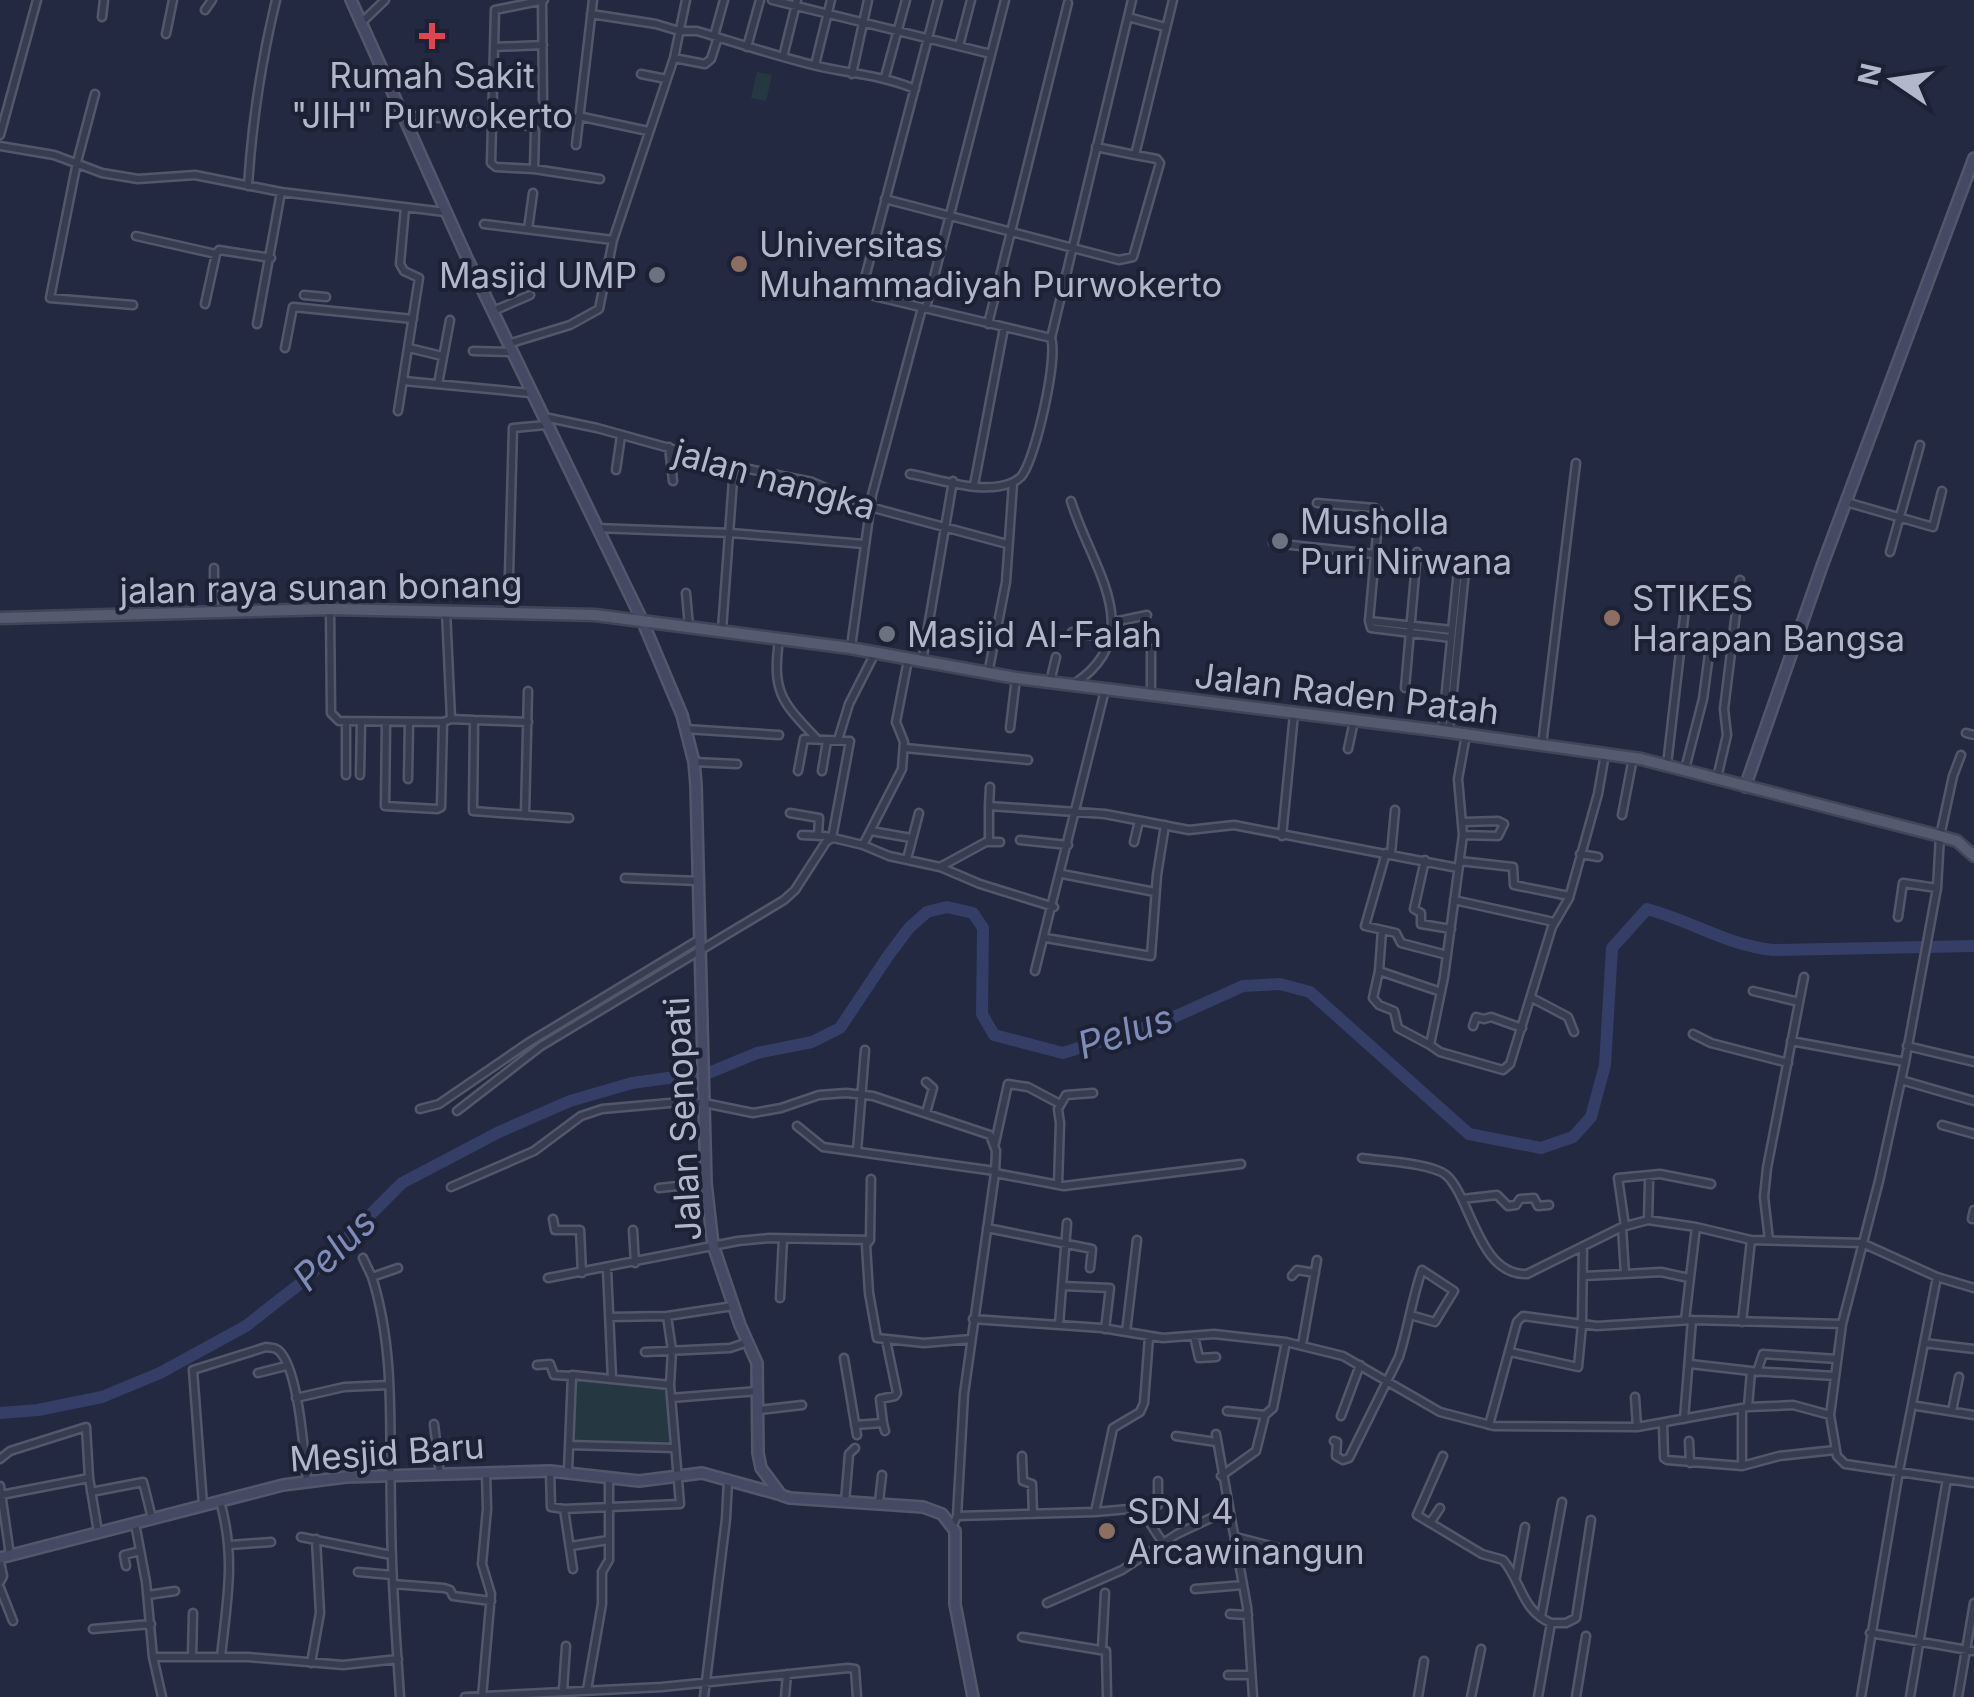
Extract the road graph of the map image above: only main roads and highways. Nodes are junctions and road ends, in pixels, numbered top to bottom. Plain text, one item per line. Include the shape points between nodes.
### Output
1 (350, 0) edge
2 (1974, 158) edge
3 (0, 618) edge
4 (642, 620) junction
5 (1745, 787) junction
6 (1974, 856) edge
7 (761, 1468) junction
8 (746, 1484) junction
9 (781, 1495) junction
10 (3, 1558) edge
11 (973, 1697) edge

1 - 4 main road, Jalan Senopati
2 - 5 main road
3 - 4 main road, jalan raya sunan bonang via 330,609
4 - 5 main road, Jalan Raden Patah via 989,668 1016,678 1052,677 1105,690 1633,758
4 - 7 main road, Jalan Senopati via 694,762 706,1183 713,1245 757,1363
5 - 6 main road, Jalan Raden Patah via 1940,836
7 - 8 main road
7 - 9 main road
8 - 9 main road, Mesjid Baru
8 - 10 main road, Mesjid Baru via 702,1473 639,1481 568,1471 390,1474 283,1484
9 - 11 main road via 934,1509 955,1521 955,1604

